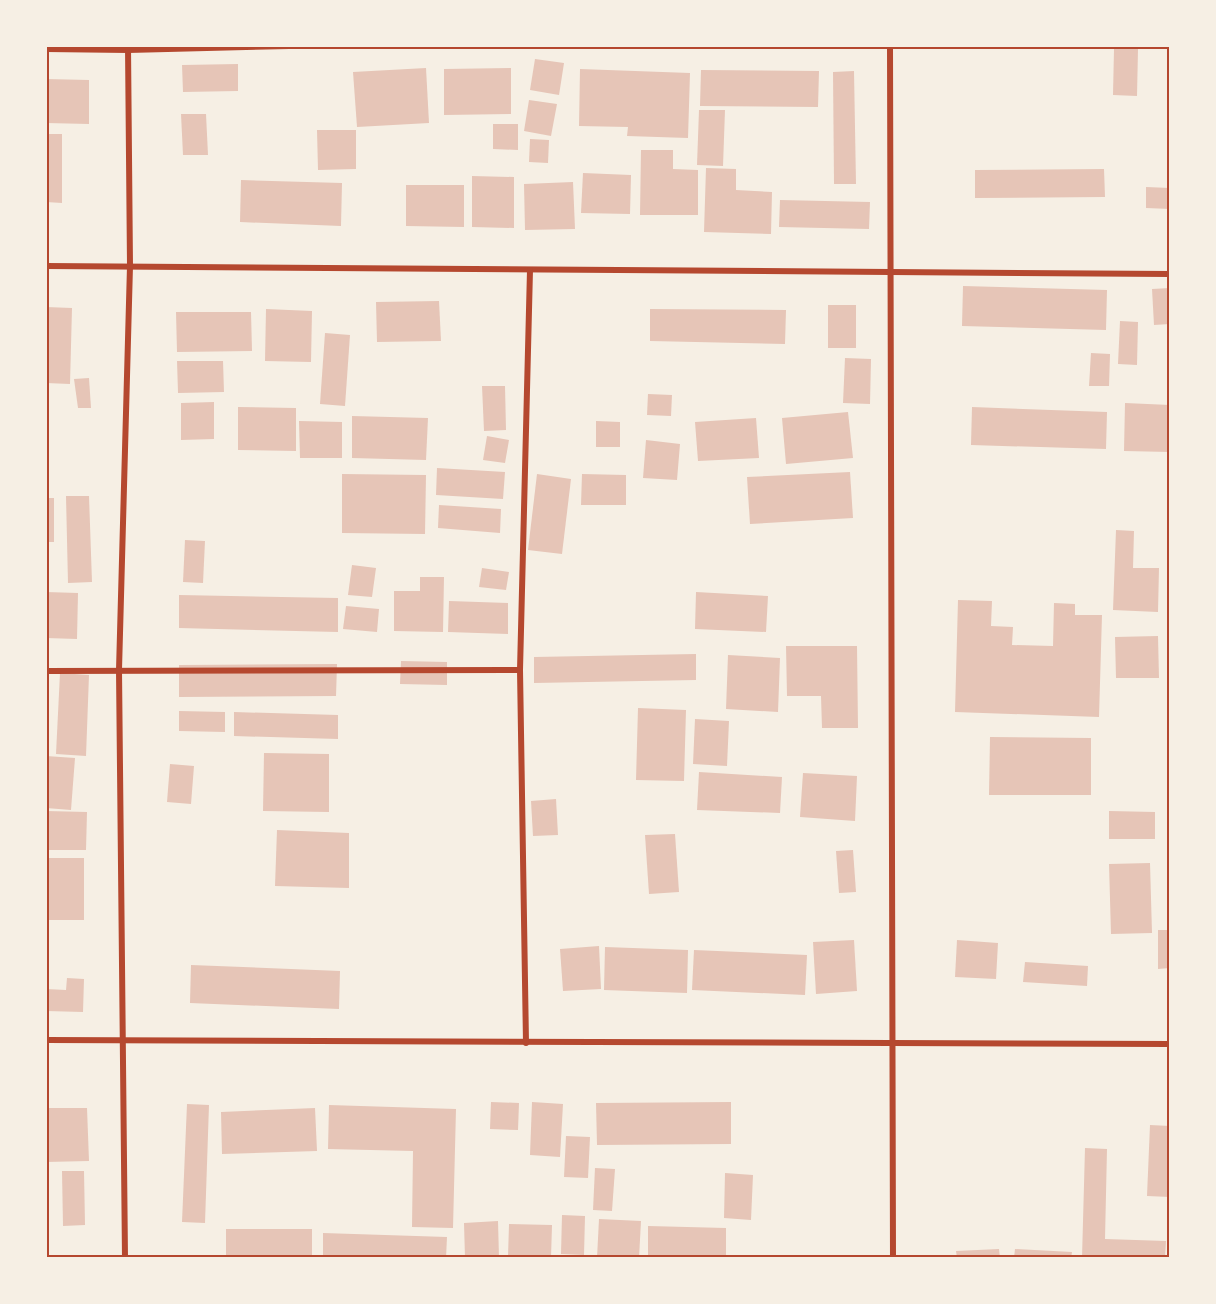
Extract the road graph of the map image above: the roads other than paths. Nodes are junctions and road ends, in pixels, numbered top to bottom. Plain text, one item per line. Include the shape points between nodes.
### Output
1 (289, 46) edge
2 (890, 46) edge
3 (128, 48) edge
4 (46, 49) edge
5 (46, 266) edge
6 (130, 266) junction
7 (530, 270) junction
8 (891, 272) junction
9 (1170, 274) edge
10 (119, 670) junction
11 (520, 670) junction
12 (46, 671) edge
13 (46, 1040) edge
14 (123, 1041) junction
15 (526, 1043) junction
16 (892, 1044) junction
17 (1170, 1044) edge
18 (125, 1257) edge
19 (893, 1257) edge

1 - 3 street
2 - 8 street
3 - 4 street
3 - 6 street
5 - 6 street
6 - 7 street
6 - 10 street
7 - 8 street
7 - 11 street
8 - 9 street
8 - 16 street
10 - 11 street
10 - 12 street
10 - 14 street
11 - 15 street
13 - 14 street
14 - 15 street
14 - 18 street
15 - 16 street
16 - 17 street
16 - 19 street

